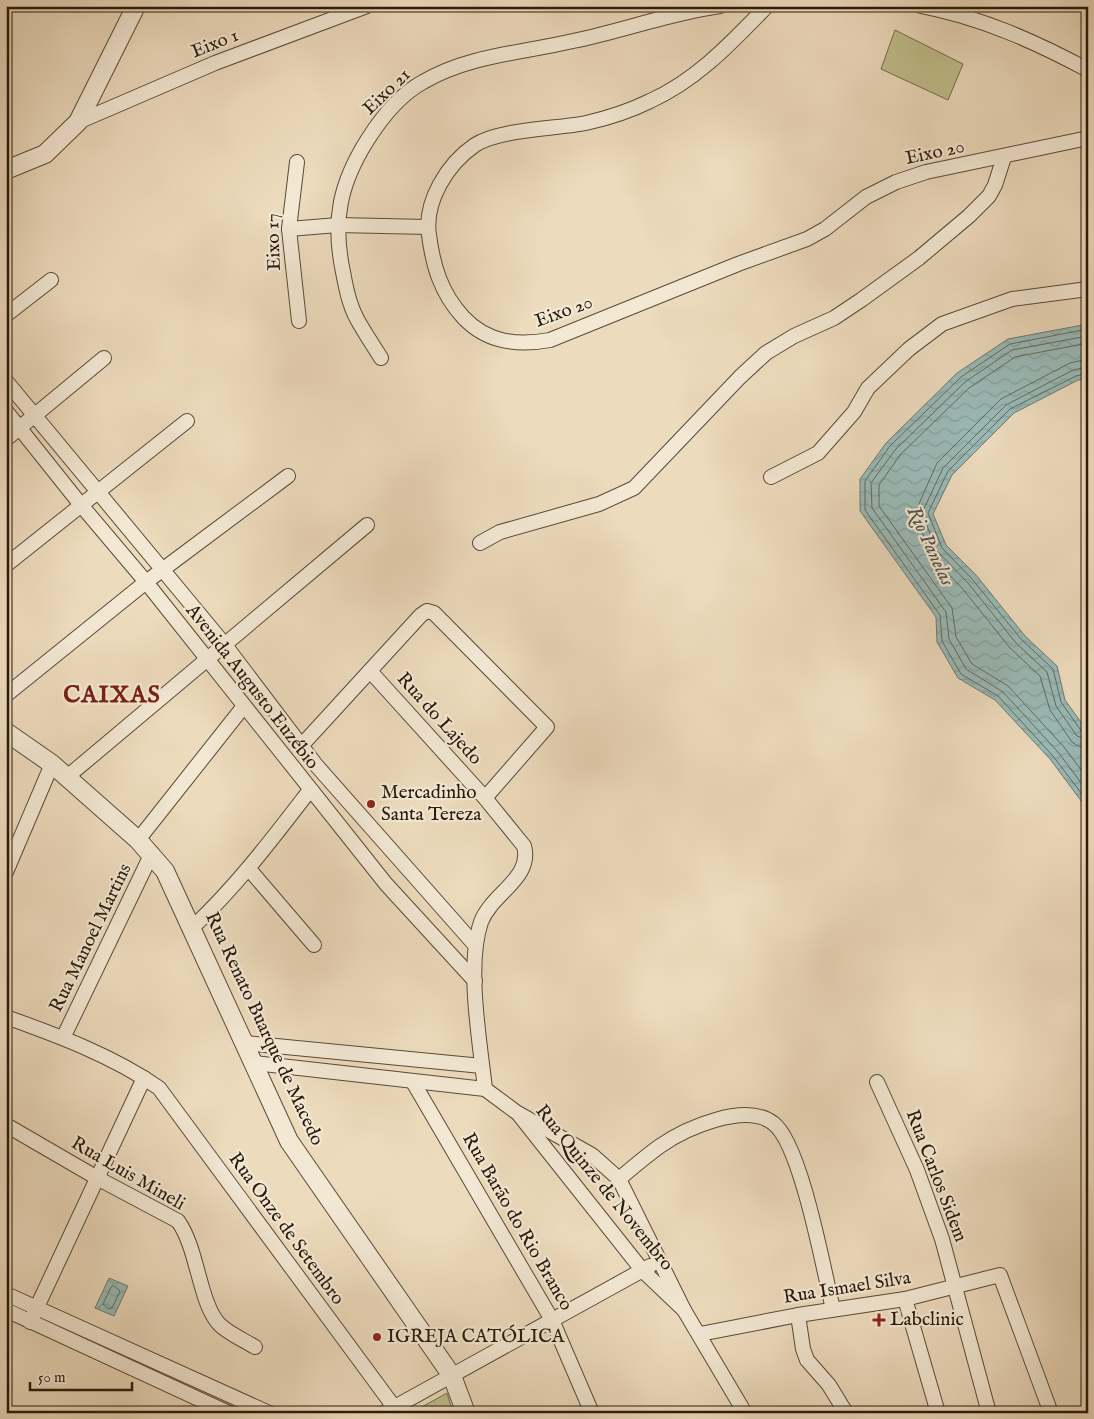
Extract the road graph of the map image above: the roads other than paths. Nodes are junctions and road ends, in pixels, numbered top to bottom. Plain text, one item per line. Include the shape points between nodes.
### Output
1 (136, 6) edge
2 (367, 6) edge
3 (720, 6) edge
4 (767, 6) edge
5 (921, 6) edge
6 (1088, 70) edge
7 (78, 122) junction
8 (1088, 138) edge
9 (1004, 157) junction
10 (297, 162) dead end
11 (6, 170) edge
12 (338, 225) junction
13 (428, 227) junction
14 (289, 229) junction
15 (51, 280) dead end
16 (1088, 289) edge
17 (6, 314) edge
18 (299, 321) dead end
19 (104, 358) dead end
20 (381, 358) dead end
21 (6, 381) edge
22 (6, 411) edge
23 (34, 416) junction
24 (188, 421) dead end
25 (20, 428) junction
26 (6, 439) edge
27 (288, 476) dead end
28 (771, 477) dead end
29 (98, 493) junction
30 (81, 505) junction
31 (367, 525) dead end
32 (480, 543) dead end
33 (6, 565) edge
34 (163, 569) junction
35 (146, 582) junction
36 (225, 645) junction
37 (206, 660) junction
38 (370, 670) junction
39 (6, 695) edge
40 (244, 706) junction
41 (6, 732) edge
42 (301, 746) junction
43 (52, 764) junction
44 (67, 777) junction
45 (310, 790) junction
46 (485, 798) junction
47 (138, 840) junction
48 (152, 854) junction
49 (249, 868) junction
50 (6, 872) edge
51 (192, 928) junction
52 (314, 945) dead end
53 (475, 945) junction
54 (475, 981) junction
55 (6, 1017) edge
56 (63, 1038) junction
57 (245, 1043) junction
58 (254, 1063) junction
59 (482, 1066) junction
60 (144, 1078) junction
61 (413, 1082) junction
62 (877, 1082) dead end
63 (485, 1089) junction
64 (516, 1112) junction
65 (6, 1125) edge
66 (99, 1179) junction
67 (619, 1179) junction
68 (660, 1260) junction
69 (643, 1271) junction
70 (956, 1286) junction
71 (6, 1294) edge
72 (905, 1299) junction
73 (833, 1309) junction
74 (6, 1310) edge
75 (38, 1310) junction
76 (684, 1310) junction
77 (798, 1315) junction
78 (552, 1320) junction
79 (30, 1322) junction
80 (700, 1334) junction
81 (255, 1347) dead end
82 (452, 1376) junction
83 (239, 1407) edge
84 (389, 1410) edge
85 (1050, 1412) edge
86 (229, 1413) edge
87 (269, 1413) edge
88 (466, 1413) edge
89 (592, 1413) edge
90 (745, 1413) edge
91 (846, 1413) edge
92 (938, 1413) edge
93 (989, 1413) edge

1 - 7 street
2 - 7 street, Eixo 1 via 215,63
3 - 12 street, Eixo 21 via 645,21 573,42 468,62 422,82 388,112 361,150 343,190
4 - 13 street, Eixo 20 via 696,74 651,101 626,112 585,123 496,137 476,144 456,162 436,193
5 - 6 street via 960,14 1008,32
7 - 11 street via 45,154
8 - 9 street, Eixo 20
9 - 13 street, Eixo 20 via 926,172 896,182 866,197 807,239 721,270 550,340 526,344 490,336 464,318 438,280
9 - 32 street via 996,185 969,216 861,300 834,318 766,353 634,488 599,504 500,532
10 - 14 street, Eixo 17
12 - 13 street
12 - 14 street
12 - 20 street, Eixo 21 via 338,249 348,298
14 - 18 street, Eixo 17
15 - 17 street
16 - 28 street via 1012,299 942,324 868,388 854,412 818,453
19 - 23 street
21 - 23 street, Avenida Augusto Euzébio
22 - 25 street, Avenida Augusto Euzébio
23 - 25 street
23 - 29 street, Avenida Augusto Euzébio
24 - 29 street
25 - 26 street
25 - 30 street, Avenida Augusto Euzébio
27 - 34 street
29 - 30 street
29 - 34 street, Avenida Augusto Euzébio
30 - 33 street
30 - 35 street, Avenida Augusto Euzébio
31 - 36 street
34 - 35 street
34 - 36 street, Avenida Augusto Euzébio
35 - 37 street, Avenida Augusto Euzébio
35 - 39 street
36 - 37 street
36 - 42 street, Avenida Augusto Euzébio
37 - 40 street, Avenida Augusto Euzébio
37 - 44 street
38 - 42 street
38 - 46 street, Rua do Lajedo
38 - 46 street via 421,615 427,611 434,613 547,728
40 - 45 street, Avenida Augusto Euzébio
40 - 47 street
41 - 43 street, Rua Renato Buarque de Macedo
42 - 53 street, Avenida Augusto Euzébio via 385,846
43 - 44 street, Rua Renato Buarque de Macedo
43 - 50 street
44 - 47 street, Rua Renato Buarque de Macedo
45 - 49 street
45 - 54 street, Avenida Augusto Euzébio via 386,884
46 - 53 street, Rua do Lajedo via 518,835 524,846 526,862 487,910
47 - 48 street, Rua Renato Buarque de Macedo
48 - 51 street, Rua Renato Buarque de Macedo via 165,870
48 - 56 street, Rua Manoel Martins
49 - 51 street
49 - 52 street
51 - 57 street, Rua Renato Buarque de Macedo
53 - 54 street, Rua do Lajedo
54 - 59 street, Rua do Lajedo
55 - 56 street, Rua Onze de Setembro
56 - 60 street, Rua Onze de Setembro
57 - 58 street, Rua Renato Buarque de Macedo
57 - 59 street
58 - 61 street
58 - 82 street, Rua Renato Buarque de Macedo via 289,1141
59 - 63 street, Rua do Lajedo
60 - 66 street
60 - 84 street, Rua Onze de Setembro via 159,1088
61 - 63 street
61 - 78 street, Rua Barão do Rio Branco
62 - 70 street, Rua Carlos Sidem via 917,1170
63 - 64 street, Rua Quinze de Novembro
64 - 67 street, Rua Quinze de Novembro via 592,1155
64 - 69 street, Rua Quinze de Novembro
65 - 66 street, Rua Luis Mineli
66 - 75 street
66 - 81 street, Rua Luis Mineli via 178,1221 215,1317 226,1329
67 - 68 street, Rua Quinze de Novembro
67 - 73 street via 661,1145 684,1132 732,1116 762,1116 775,1124 786,1137 804,1187
68 - 69 street
68 - 76 street, Rua Quinze de Novembro
69 - 76 street, Rua Quinze de Novembro
69 - 78 street
70 - 72 street, Rua Ismael Silva
70 - 85 street, Rua Ismael Silva via 1000,1275
70 - 93 street, Rua Carlos Sidem
71 - 75 street
72 - 73 street, Rua Ismael Silva
72 - 92 street
73 - 77 street, Rua Ismael Silva
74 - 79 street
75 - 79 street
75 - 83 street
76 - 80 street, Rua Quinze de Novembro
77 - 80 street, Rua Ismael Silva
77 - 91 street via 807,1360
78 - 82 street
78 - 89 street, Rua Barão do Rio Branco
79 - 86 street
80 - 90 street, Rua Quinze de Novembro
82 - 84 street
82 - 88 street, Rua Renato Buarque de Macedo
83 - 87 street

